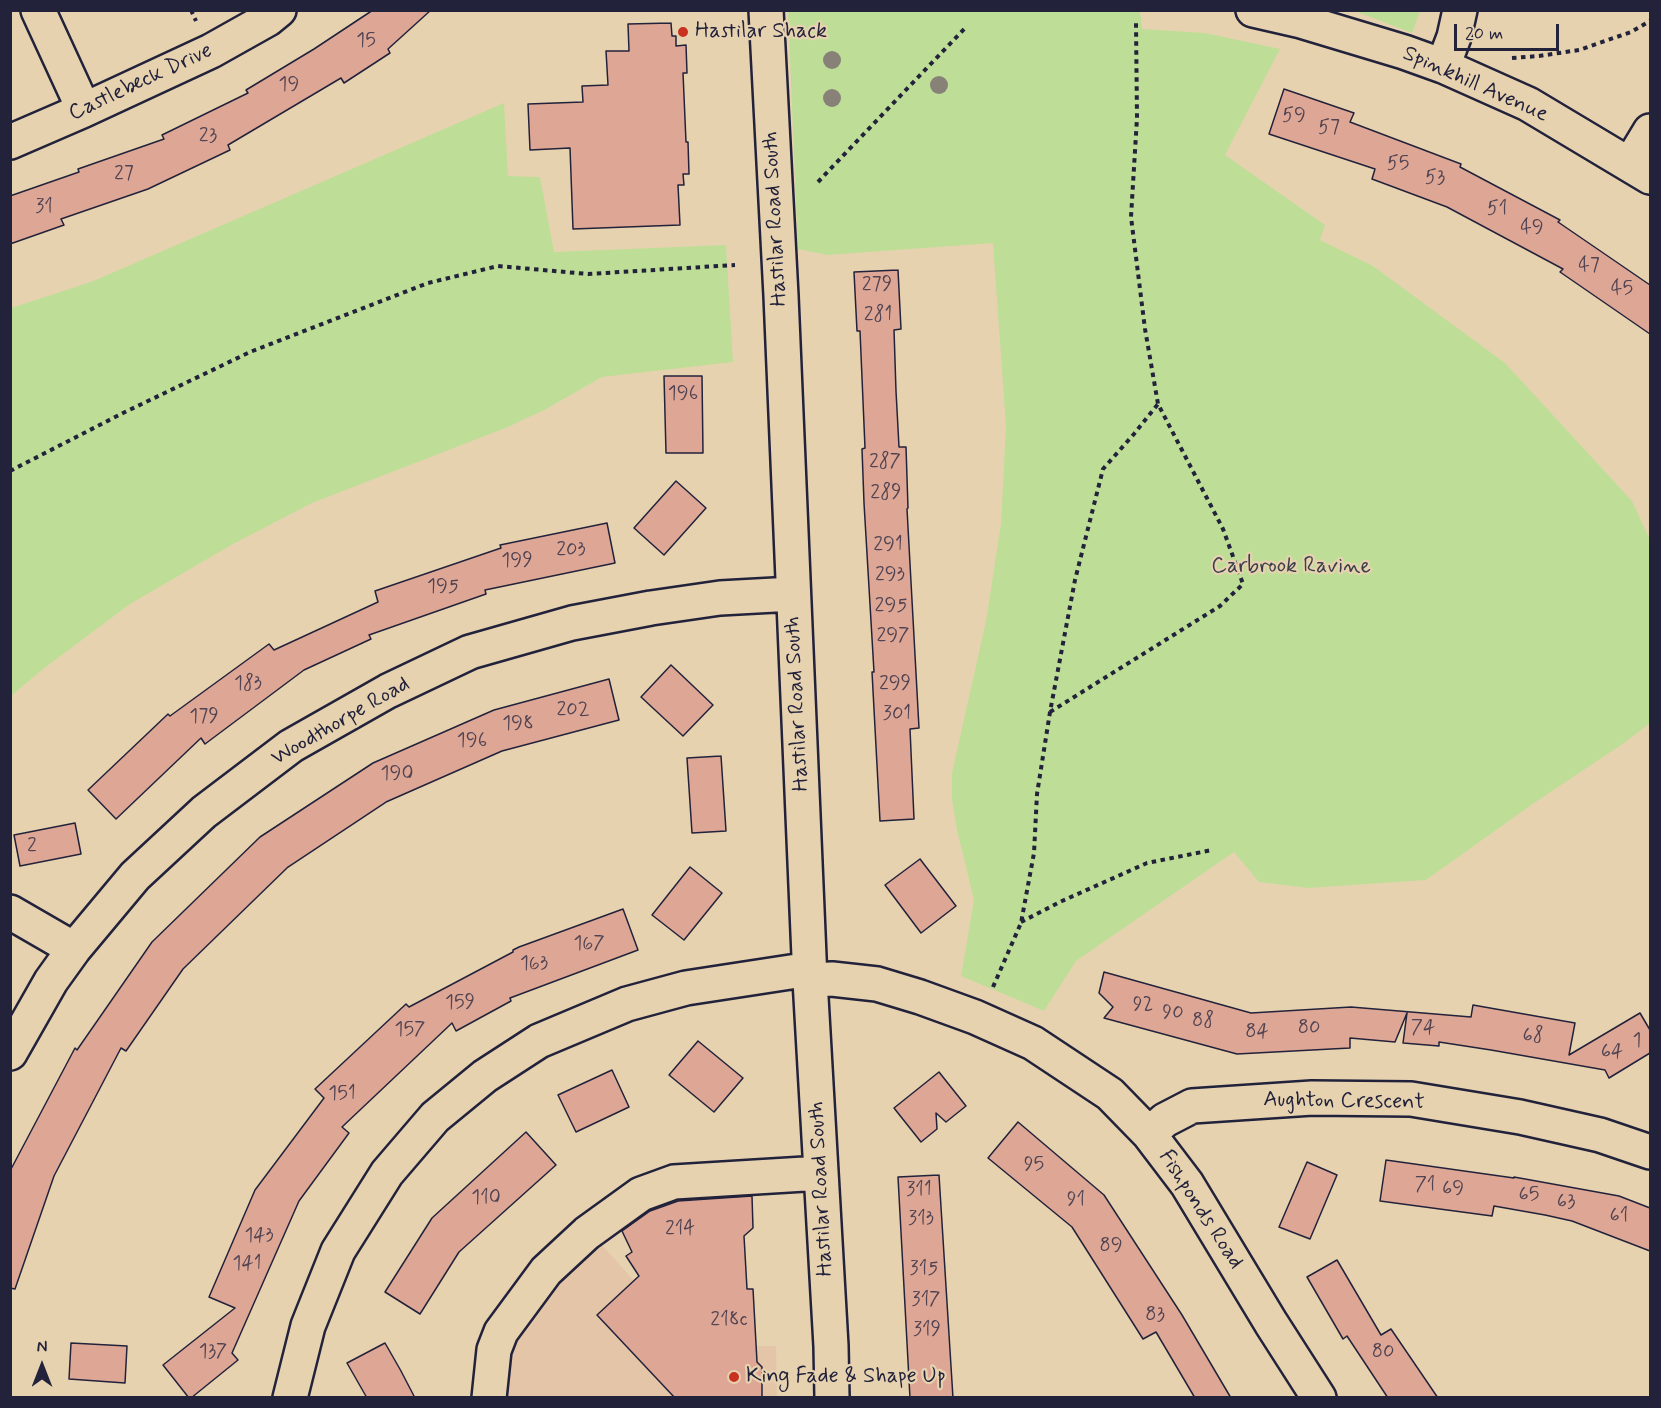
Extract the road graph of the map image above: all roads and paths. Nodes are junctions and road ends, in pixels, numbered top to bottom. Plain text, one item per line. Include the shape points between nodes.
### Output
1 (38, 10) edge
2 (766, 10) edge
3 (1253, 10) edge
4 (1460, 10) edge
5 (270, 13) edge
6 (1650, 21) edge
7 (1136, 23) dead end
8 (966, 27) dead end
9 (1504, 59) dead end
10 (1443, 66) junction
11 (84, 110) junction
12 (1650, 131) edge
13 (10, 142) edge
14 (1640, 170) edge
15 (818, 182) dead end
16 (735, 265) dead end
17 (1158, 404) junction
18 (10, 471) edge
19 (793, 594) junction
20 (1050, 712) junction
21 (1212, 850) dead end
22 (10, 912) edge
23 (1021, 923) junction
24 (74, 949) junction
25 (810, 974) junction
26 (992, 991) dead end
27 (10, 1053) edge
28 (1149, 1134) junction
29 (1650, 1152) edge
30 (821, 1173) junction
31 (290, 1398) edge
32 (489, 1398) edge
33 (832, 1398) edge
34 (1319, 1398) edge

1 - 11 street
2 - 19 street, Hastilar Road South
3 - 10 street, Spinkhill Avenue
4 - 10 street
5 - 11 street, Castlebeck Drive via 211,51
6 - 9 path via 1579,50
7 - 17 path via 1137,118 1131,216
8 - 15 path
10 - 14 street, Spinkhill Avenue via 1528,104
11 - 13 street, Castlebeck Drive
12 - 14 street
16 - 18 path via 588,274 498,266 428,284 250,352
17 - 20 path via 1103,469 1075,580
17 - 20 path via 1223,529 1243,584 1220,606
19 - 24 street, Woodthorpe Road via 720,598 572,623 470,652 388,691 291,746 204,812 135,876
19 - 25 street, Hastilar Road South
20 - 23 path via 1037,794 1034,853
21 - 23 path via 1147,863
22 - 24 street
23 - 26 path
24 - 27 street, Woodthorpe Road
25 - 28 street, Fishponds Road via 877,984 920,997 1034,1043 1110,1094
25 - 30 street, Hastilar Road South
25 - 31 street, Fishponds Road via 686,988 627,1004 539,1041 485,1076 435,1117 387,1173 338,1251 308,1326
28 - 29 street, Aughton Crescent via 1165,1120 1192,1106 1312,1098 1411,1099 1520,1117 1600,1135
28 - 34 street, Fishponds Road via 1187,1184
30 - 32 street via 674,1182 640,1194 587,1233 546,1271 507,1323 494,1350
30 - 33 street, Hastilar Road South

